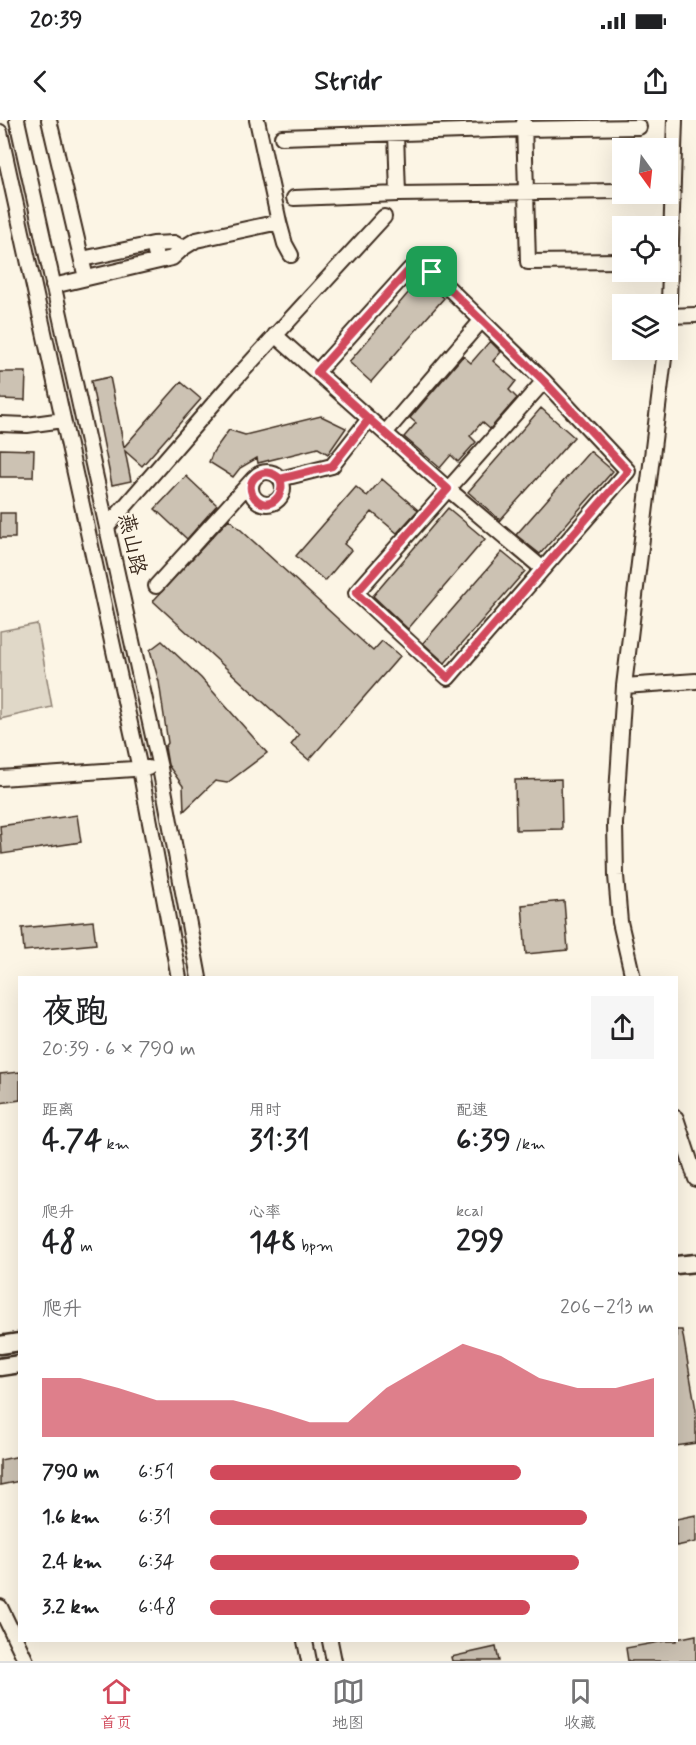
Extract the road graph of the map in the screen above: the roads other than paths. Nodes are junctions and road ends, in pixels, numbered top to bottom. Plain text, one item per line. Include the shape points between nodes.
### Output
1 (17, 120) edge
2 (49, 120) edge
3 (257, 120) edge
4 (675, 120) edge
5 (524, 124) edge
6 (639, 127) dead end
7 (0, 132) edge
8 (396, 133) junction
9 (282, 137) dead end
10 (526, 191) junction
11 (612, 191) edge
12 (398, 194) junction
13 (294, 198) dead end
14 (384, 217) dead end
15 (279, 222) junction
16 (153, 244) junction
17 (183, 248) junction
18 (291, 255) dead end
19 (82, 259) junction
20 (157, 261) junction
21 (612, 261) edge
22 (86, 278) junction
23 (53, 286) junction
24 (670, 294) edge
25 (696, 315) edge
26 (678, 316) edge
27 (481, 321) junction
28 (276, 335) junction
29 (664, 360) edge
30 (317, 372) junction
31 (544, 381) junction
32 (369, 419) junction
33 (63, 420) junction
34 (0, 424) edge
35 (385, 433) junction
36 (254, 478) junction
37 (280, 479) junction
38 (448, 489) junction
39 (106, 527) junction
40 (543, 569) junction
41 (156, 586) dead end
42 (696, 681) edge
43 (624, 686) junction
44 (160, 768) junction
45 (140, 769) junction
46 (0, 778) edge
47 (179, 976) edge
48 (199, 976) edge
49 (633, 976) edge
50 (678, 1124) edge
51 (696, 1179) edge
52 (696, 1263) edge
53 (678, 1265) edge
54 (18, 1342) edge
55 (0, 1345) edge
56 (18, 1364) edge
57 (0, 1367) edge
58 (0, 1607) edge
59 (305, 1642) edge
60 (330, 1642) edge
61 (26, 1661) edge
62 (309, 1661) edge
63 (334, 1661) edge

1 - 23 street, 燕山路
2 - 19 street
3 - 15 street
4 - 24 street
5 - 6 street
5 - 8 street
5 - 10 street
7 - 33 street, 燕山路
8 - 9 street
8 - 12 street
10 - 11 street
10 - 12 street
10 - 21 street via 528,262
12 - 13 street
14 - 28 street
15 - 17 street via 196,240
15 - 18 street
16 - 17 street via 174,243
16 - 19 street
16 - 20 street
17 - 20 street via 172,258
19 - 22 street
20 - 22 street
22 - 23 street
23 - 39 street, 燕山路
25 - 26 street
27 - 30 street via 423,265 409,270
27 - 31 street
27 - 35 street
28 - 30 street
28 - 39 street
29 - 43 street
30 - 32 street
31 - 38 street
31 - 40 street via 628,471
32 - 35 street
32 - 37 street via 332,466
33 - 34 street
33 - 45 street, 燕山路
35 - 38 street
36 - 37 street via 262,472 272,472
36 - 37 street via 250,488 263,503 278,499
36 - 41 street
38 - 40 street
38 - 40 street via 356,593 448,678
39 - 44 street, 燕山路
42 - 43 street
43 - 49 street via 615,824 616,876 620,922
44 - 45 street
44 - 48 street, 燕山路
45 - 46 street
45 - 47 street, 燕山路
50 - 51 street
52 - 53 main road
54 - 55 main road
56 - 57 main road
58 - 61 street
59 - 62 street
60 - 63 street

